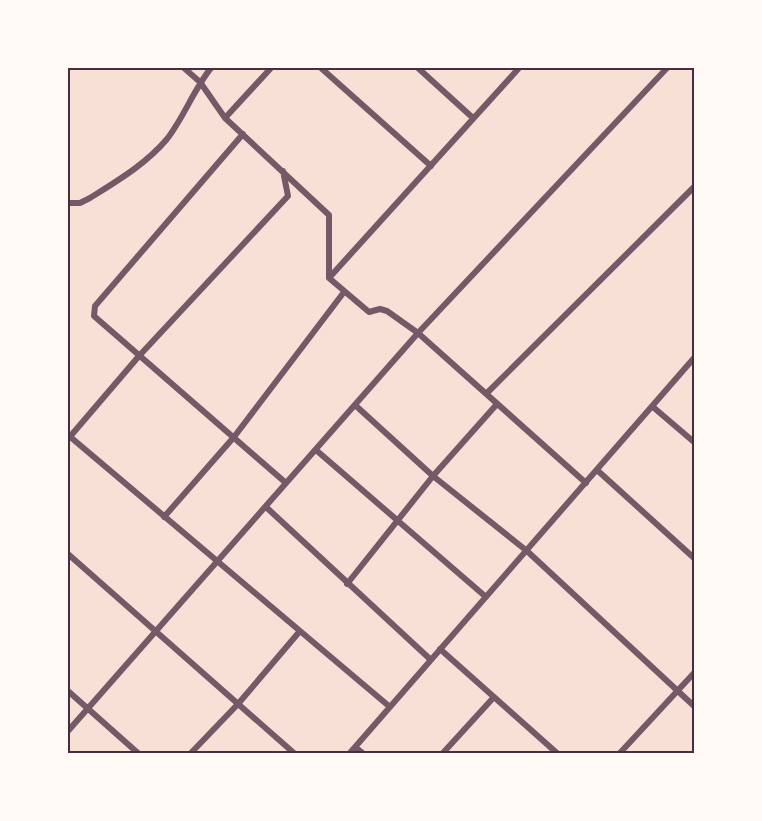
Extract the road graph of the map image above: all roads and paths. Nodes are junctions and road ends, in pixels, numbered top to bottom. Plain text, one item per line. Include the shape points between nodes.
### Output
1 (184, 68) edge
2 (211, 68) edge
3 (271, 68) edge
4 (321, 68) edge
5 (418, 68) edge
6 (519, 68) edge
7 (667, 68) edge
8 (200, 82) junction
9 (225, 118) junction
10 (473, 118) junction
11 (243, 134) junction
12 (431, 166) junction
13 (283, 171) junction
14 (694, 187) edge
15 (68, 203) edge
16 (329, 278) junction
17 (344, 292) junction
18 (418, 333) junction
19 (139, 356) junction
20 (694, 358) edge
21 (486, 394) junction
22 (497, 404) junction
23 (355, 405) junction
24 (653, 407) junction
25 (68, 437) edge
26 (234, 437) junction
27 (694, 442) edge
28 (316, 450) junction
29 (597, 471) junction
30 (433, 476) junction
31 (286, 483) junction
32 (586, 483) junction
33 (266, 507) junction
34 (164, 517) junction
35 (398, 520) junction
36 (526, 551) junction
37 (68, 554) edge
38 (694, 558) edge
39 (218, 562) junction
40 (347, 584) junction
41 (486, 597) junction
42 (300, 631) junction
43 (156, 632) junction
44 (440, 649) junction
45 (431, 660) junction
46 (694, 673) edge
47 (68, 691) edge
48 (678, 691) junction
49 (494, 697) junction
50 (238, 704) junction
51 (694, 706) edge
52 (390, 707) junction
53 (88, 709) junction
54 (68, 731) edge
55 (355, 747) junction
56 (139, 753) edge
57 (190, 753) edge
58 (295, 753) edge
59 (349, 753) edge
60 (364, 753) edge
61 (442, 753) edge
62 (558, 753) edge
63 (619, 753) edge

1 - 8 street
2 - 8 street
3 - 9 street
4 - 12 street
5 - 10 street
6 - 10 street
7 - 18 street
8 - 9 street
8 - 15 street via 168,138 142,163 90,198
9 - 11 street
10 - 12 street
11 - 13 street
11 - 19 street via 95,306 95,319
12 - 16 street
13 - 16 street via 329,215
13 - 19 street via 288,196
14 - 21 street
16 - 17 street
17 - 18 street via 369,312 387,311
17 - 26 street
18 - 21 street
18 - 23 street
19 - 25 street
19 - 26 street
20 - 24 street
21 - 22 street
22 - 30 street
22 - 32 street
23 - 28 street
23 - 30 street
24 - 27 street
24 - 29 street
25 - 34 street
26 - 31 street
26 - 34 street
28 - 31 street
28 - 35 street
29 - 32 street
29 - 38 street
30 - 35 street
30 - 36 street
31 - 33 street
32 - 36 street
33 - 39 street
33 - 40 street
34 - 39 street
35 - 40 street
35 - 41 street
36 - 41 street
36 - 48 street
37 - 43 street
39 - 42 street
39 - 43 street
40 - 45 street
41 - 44 street
42 - 50 street
42 - 52 street
43 - 50 street
43 - 53 street
44 - 45 street
44 - 49 street
45 - 52 street
46 - 48 street
47 - 53 street
48 - 51 street
48 - 63 street
49 - 61 street
49 - 62 street
50 - 57 street
50 - 58 street
52 - 55 street
53 - 54 street
53 - 56 street
55 - 59 street
55 - 60 street

